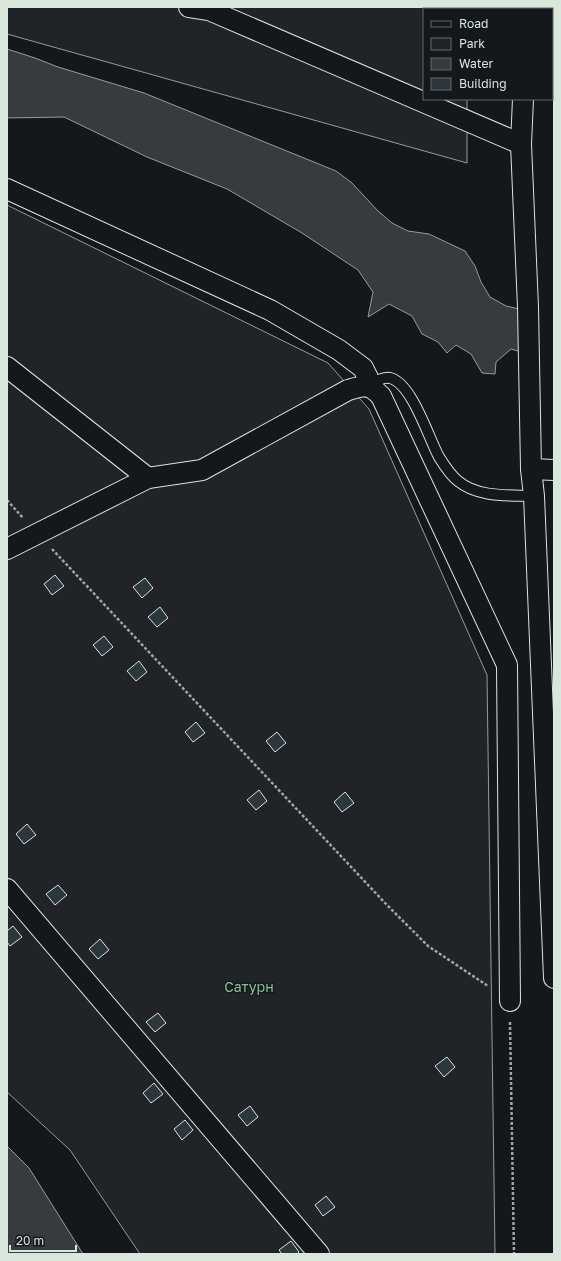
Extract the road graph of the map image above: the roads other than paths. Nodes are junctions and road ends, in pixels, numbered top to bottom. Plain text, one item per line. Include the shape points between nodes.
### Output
1 (189, 7) edge
2 (523, 100) edge
3 (521, 144) junction
4 (7, 189) edge
5 (7, 367) edge
6 (368, 386) junction
7 (531, 468) junction
8 (554, 470) edge
9 (148, 478) junction
10 (534, 496) junction
11 (7, 550) edge
12 (7, 889) edge
13 (554, 978) edge
14 (510, 1001) road end
15 (319, 1254) edge

1 - 3 street via 208,10
2 - 3 street
3 - 7 street
4 - 6 street via 270,310 339,350 363,368 368,378
5 - 9 street
6 - 9 street via 348,390 202,470
6 - 10 lane via 376,380 390,378 402,385 422,418 439,457 459,482 489,494
6 - 14 street via 382,396 507,665
7 - 8 street
7 - 10 street
9 - 11 street
10 - 13 street
12 - 15 street

